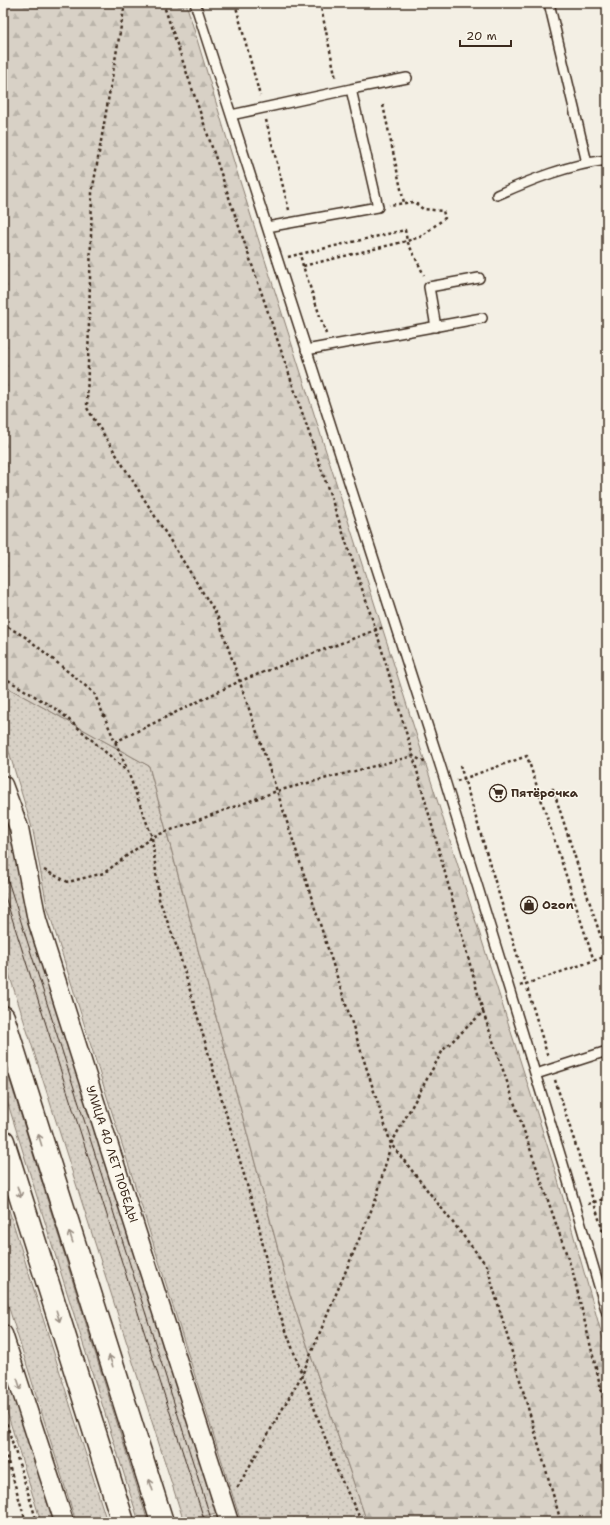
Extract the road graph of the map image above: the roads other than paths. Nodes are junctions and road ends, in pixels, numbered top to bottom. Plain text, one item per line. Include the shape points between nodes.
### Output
1 (196, 3) edge
2 (549, 3) edge
3 (407, 78) dead end
4 (351, 89) junction
5 (231, 115) junction
6 (607, 160) edge
7 (587, 163) junction
8 (497, 195) dead end
9 (267, 227) junction
10 (479, 278) dead end
11 (482, 318) dead end
12 (436, 327) junction
13 (306, 350) junction
14 (3, 784) edge
15 (3, 1017) edge
16 (607, 1051) edge
17 (536, 1074) junction
18 (3, 1141) edge
19 (605, 1295) edge
20 (607, 1312) edge
21 (3, 1334) edge
22 (227, 1515) edge
23 (64, 1522) edge
24 (123, 1522) edge
25 (162, 1522) edge

1 - 5 lane
2 - 7 lane
3 - 4 lane
4 - 5 lane
4 - 9 lane via 378,207
5 - 9 lane
6 - 7 lane
7 - 8 lane via 538,176
9 - 13 lane
10 - 12 lane via 429,287
11 - 12 lane
12 - 13 lane
13 - 17 lane via 442,771
14 - 22 street, УЛИЦА 40 ЛЕТ ПОБЕДЫ via 19,828 36,920
25 -> 15 main road
16 - 17 lane
17 - 19 lane
18 -> 24 main road
19 - 20 lane
21 -> 23 street

